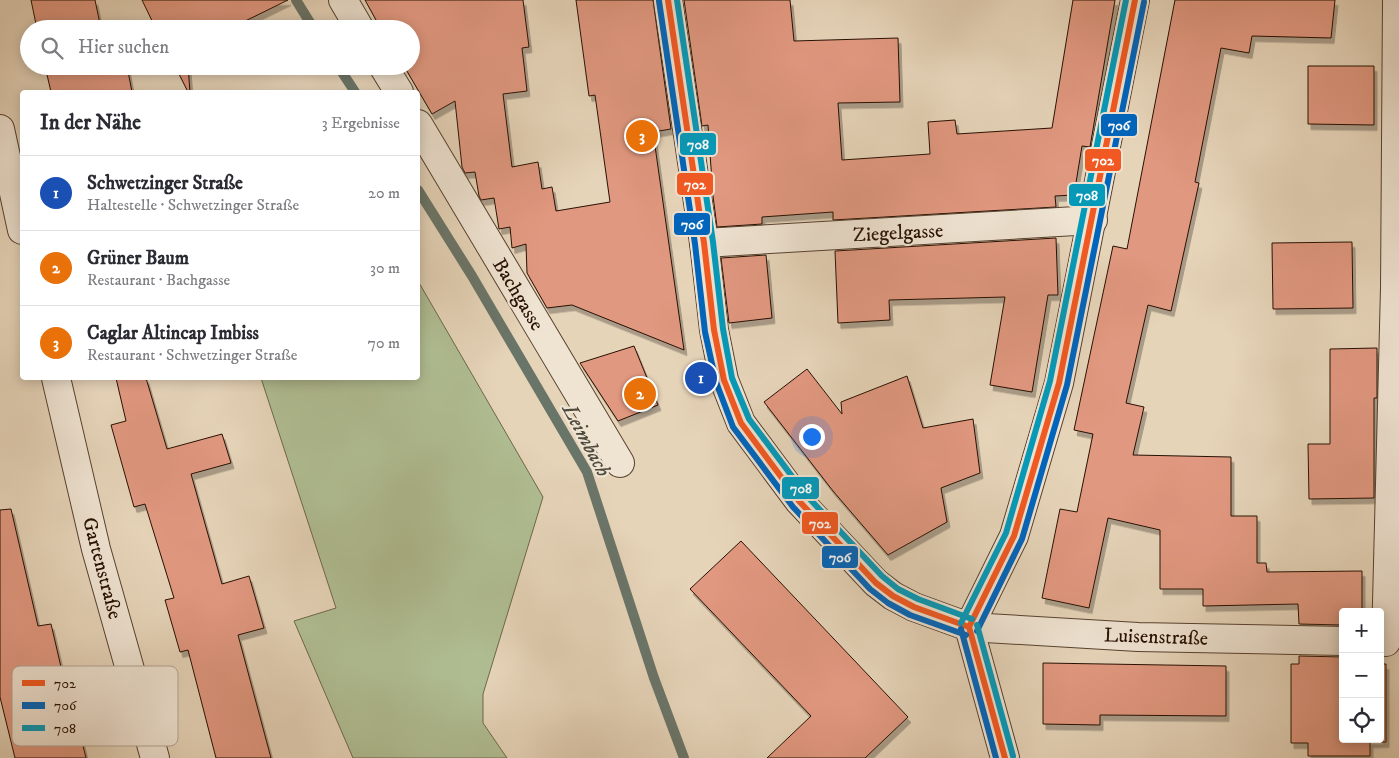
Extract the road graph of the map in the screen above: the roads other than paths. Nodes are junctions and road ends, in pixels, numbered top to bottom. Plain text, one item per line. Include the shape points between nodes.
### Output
1 (343, 0) edge
2 (668, 0) edge
3 (1135, 0) edge
4 (1397, 0) edge
5 (355, 20) edge
6 (388, 75) edge
7 (397, 90) edge
8 (420, 127) edge
9 (0, 129) edge
10 (1093, 220) junction
11 (20, 221) edge
12 (704, 243) junction
13 (56, 380) edge
14 (620, 463) dead end
15 (969, 627) junction
16 (1339, 641) edge
17 (1389, 642) edge
18 (129, 666) edge
19 (1005, 758) edge

1 - 5 street
2 - 12 street, Luisenstraße
3 - 10 street
4 - 17 street
6 - 7 street
8 - 14 street, Bachgasse
9 - 11 street
10 - 12 street, Ziegelgasse
10 - 15 street via 1059,383 1014,536
12 - 15 street, Luisenstraße via 714,330 724,380 741,423 799,501 876,583 914,608
13 - 18 street, Gartenstraße via 96,548
15 - 16 street, Luisenstraße via 1138,637
15 - 19 street

